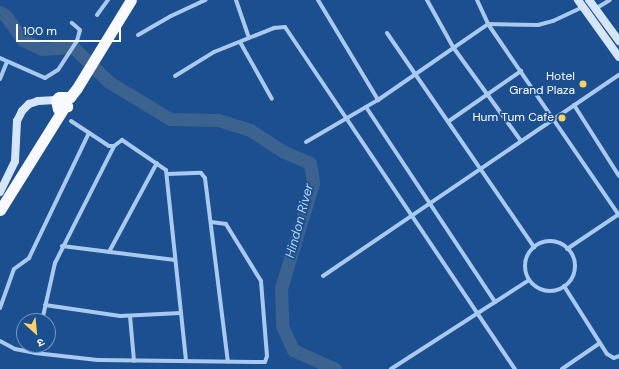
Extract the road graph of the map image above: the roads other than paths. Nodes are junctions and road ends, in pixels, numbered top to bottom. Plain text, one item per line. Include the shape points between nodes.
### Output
1 (108, 0) edge
2 (131, 0) edge
3 (206, 0) edge
4 (236, 0) edge
5 (318, 0) edge
6 (427, 0) edge
7 (477, 0) edge
8 (589, 0) edge
9 (610, 0) edge
10 (581, 4) edge
11 (595, 9) junction
12 (97, 15) dead end
13 (72, 23) dead end
14 (488, 24) junction
15 (387, 33) dead end
16 (138, 35) dead end
17 (249, 38) junction
18 (619, 41) edge
19 (240, 42) junction
20 (453, 47) junction
21 (619, 57) edge
22 (0, 58) edge
23 (7, 62) junction
24 (521, 71) junction
25 (416, 73) junction
26 (619, 74) edge
27 (175, 76) dead end
28 (0, 79) edge
29 (487, 94) junction
30 (60, 99) junction
31 (272, 99) dead end
32 (378, 100) junction
33 (574, 105) junction
34 (366, 107) junction
35 (554, 118) junction
36 (347, 120) junction
37 (71, 121) dead end
38 (449, 121) junction
39 (89, 133) junction
40 (521, 141) junction
41 (306, 142) dead end
42 (114, 146) junction
43 (157, 163) junction
44 (482, 168) junction
45 (167, 174) junction
46 (619, 176) edge
47 (2, 182) edge
48 (0, 192) edge
49 (429, 202) junction
50 (0, 210) edge
51 (411, 215) junction
52 (619, 215) edge
53 (211, 222) junction
54 (62, 246) junction
55 (534, 247) junction
56 (568, 249) junction
57 (109, 252) junction
58 (175, 260) junction
59 (323, 276) dead end
60 (529, 280) junction
61 (564, 286) junction
62 (495, 302) junction
63 (46, 305) junction
64 (0, 308) edge
65 (44, 313) edge
66 (181, 313) junction
67 (476, 314) junction
68 (130, 316) junction
69 (0, 342) edge
70 (600, 343) junction
71 (16, 349) edge
72 (35, 353) edge
73 (619, 356) edge
74 (134, 361) junction
75 (186, 362) junction
76 (228, 362) junction
77 (393, 368) edge
78 (515, 369) edge
79 (562, 369) edge

1 - 12 street
2 - 30 highway via 77,88 70,97
3 - 16 street
4 - 17 street
5 - 32 street
6 - 20 street
7 - 14 street
8 - 11 main road
9 - 11 street
10 - 14 street via 553,21 538,25
10 - 21 main road
11 - 18 main road
13 - 23 street via 80,30 77,41 58,70 45,78
14 - 20 street
14 - 24 street
15 - 25 street
17 - 19 street
17 - 36 street via 274,28 285,27
19 - 27 street via 195,62
19 - 31 street
20 - 25 street
20 - 29 street
22 - 23 street
23 - 28 street
24 - 29 street
24 - 35 street
25 - 32 street
25 - 38 street
26 - 33 street
29 - 38 street
29 - 40 street
30 - 47 main road via 38,101 29,104 22,111 17,121 15,161
30 - 50 highway via 67,104
32 - 34 street
33 - 35 street
33 - 46 street
34 - 36 street
34 - 49 street
35 - 40 street
35 - 52 street
36 - 41 street
36 - 51 street
37 - 39 street
38 - 44 street
39 - 42 street
39 - 64 street via 29,258 14,269
40 - 44 street
42 - 43 street via 122,140
42 - 54 street
43 - 45 street via 164,167
43 - 57 street
44 - 49 street
44 - 55 street
45 - 53 street via 204,174
45 - 58 street
47 - 48 main road
49 - 51 street
49 - 62 street
51 - 59 street
51 - 67 street
52 - 56 street
53 - 76 street
53 - 76 street via 226,224 258,274 263,287 267,360 262,363
54 - 57 street
54 - 63 street via 55,263
55 - 56 street via 547,241 562,244
55 - 60 street via 526,259
56 - 61 street via 573,260 574,272
57 - 58 street
58 - 66 street
60 - 61 street via 541,289 549,291
60 - 62 street
61 - 70 street
62 - 67 street
63 - 65 street
63 - 68 street
66 - 68 street
66 - 75 street
67 - 77 street
67 - 78 street
68 - 74 street
69 - 71 street
70 - 73 street via 610,357
70 - 79 street
72 - 74 street
74 - 75 street
75 - 76 street

